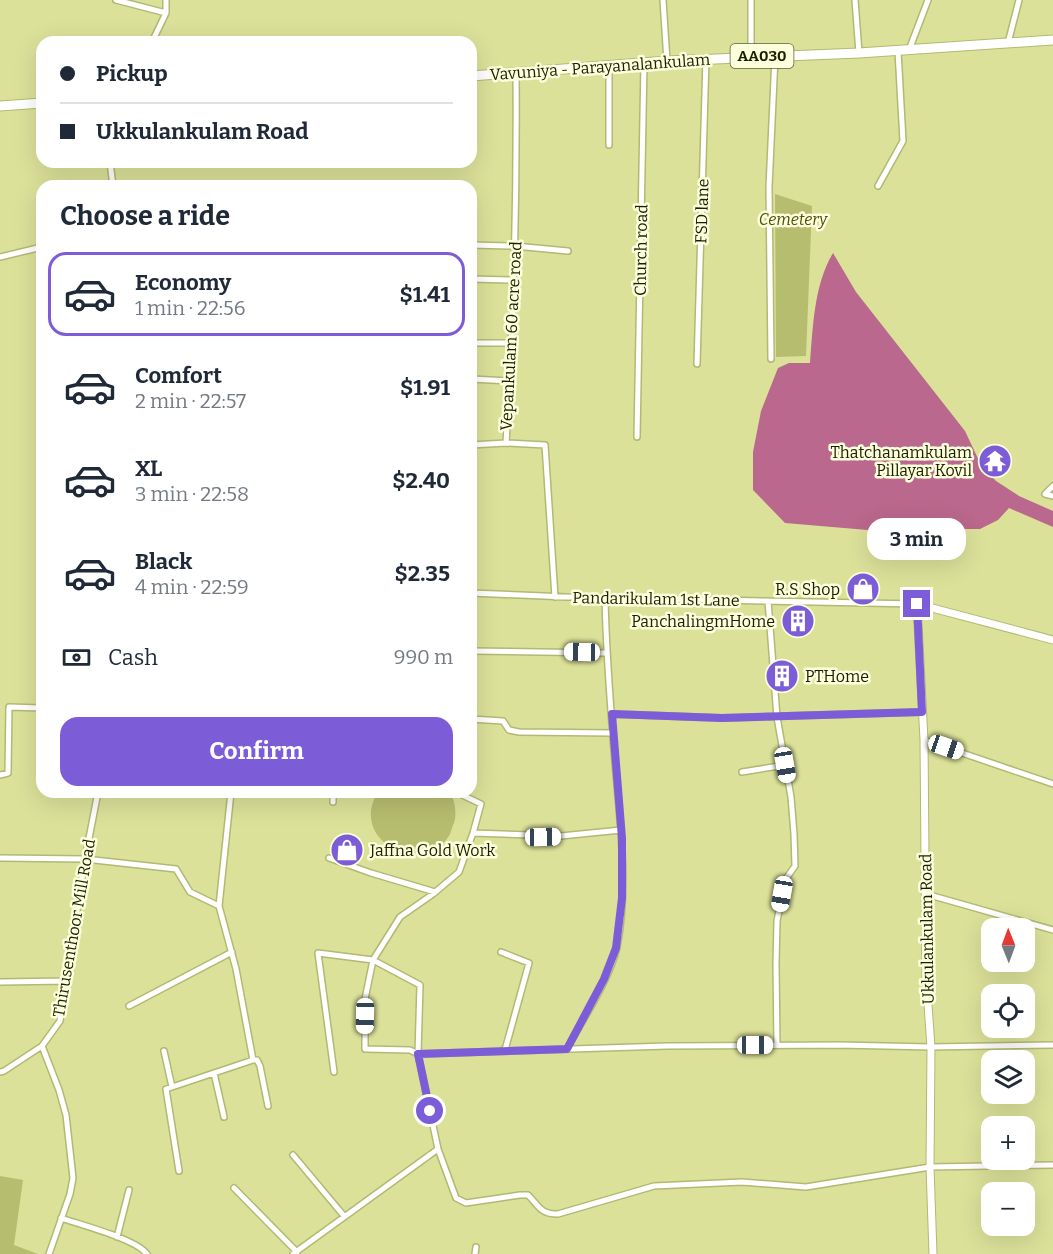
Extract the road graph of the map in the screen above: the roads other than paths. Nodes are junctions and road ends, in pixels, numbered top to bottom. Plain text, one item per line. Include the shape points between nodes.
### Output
1 (116, 0) edge
2 (166, 0) edge
3 (663, 0) edge
4 (751, 0) edge
5 (855, 0) edge
6 (927, 0) edge
7 (1019, 0) edge
8 (166, 13) junction
9 (155, 36) edge
10 (1053, 40) edge
11 (1008, 44) junction
12 (909, 50) junction
13 (898, 51) junction
14 (859, 53) junction
15 (751, 56) junction
16 (775, 57) junction
17 (706, 59) junction
18 (667, 61) junction
19 (644, 63) junction
20 (609, 65) junction
21 (516, 72) junction
22 (477, 75) edge
23 (36, 103) edge
24 (0, 106) edge
25 (609, 145) dead end
26 (878, 186) dead end
27 (477, 245) edge
28 (515, 246) junction
29 (36, 248) edge
30 (568, 251) dead end
31 (0, 257) edge
32 (477, 279) edge
33 (514, 280) junction
34 (477, 343) edge
35 (513, 344) junction
36 (771, 359) dead end
37 (697, 364) dead end
38 (477, 379) edge
39 (510, 381) junction
40 (637, 438) dead end
41 (506, 443) junction
42 (477, 445) edge
43 (1053, 486) edge
44 (1053, 496) edge
45 (477, 593) edge
46 (555, 597) junction
47 (604, 597) junction
48 (768, 601) junction
49 (917, 604) junction
50 (1053, 640) edge
51 (477, 651) edge
52 (606, 653) junction
53 (36, 708) edge
54 (922, 712) junction
55 (612, 714) junction
56 (777, 717) junction
57 (477, 719) edge
58 (612, 733) junction
59 (924, 740) junction
60 (785, 765) junction
61 (742, 772) dead end
62 (0, 775) edge
63 (1053, 784) edge
64 (97, 798) edge
65 (230, 798) edge
66 (333, 798) edge
67 (468, 798) edge
68 (333, 802) dead end
69 (621, 830) junction
70 (473, 833) junction
71 (0, 858) edge
72 (329, 858) dead end
73 (85, 859) junction
74 (435, 892) junction
75 (926, 894) junction
76 (219, 906) junction
77 (1053, 930) edge
78 (232, 952) junction
79 (501, 952) dead end
80 (373, 960) junction
81 (67, 981) junction
82 (0, 982) edge
83 (129, 1006) dead end
84 (777, 1045) junction
85 (1053, 1045) edge
86 (42, 1046) junction
87 (931, 1047) junction
88 (567, 1049) junction
89 (500, 1050) junction
90 (164, 1052) dead end
91 (418, 1054) junction
92 (253, 1060) junction
93 (0, 1072) edge
94 (334, 1072) dead end
95 (214, 1073) junction
96 (172, 1087) junction
97 (268, 1106) dead end
98 (225, 1117) dead end
99 (438, 1149) junction
100 (293, 1155) dead end
101 (1053, 1165) edge
102 (930, 1167) junction
103 (179, 1170) dead end
104 (234, 1188) dead end
105 (129, 1191) dead end
106 (344, 1216) junction
107 (61, 1218) junction
108 (117, 1237) junction
109 (476, 1247) dead end
110 (295, 1253) edge
111 (49, 1254) edge
112 (147, 1254) edge
113 (475, 1254) edge
114 (933, 1254) edge

1 - 8 street
2 - 8 street
3 - 18 street
4 - 15 street
5 - 14 street
6 - 12 street
7 - 11 street
8 - 9 street
10 - 11 highway, Vavuniya - Parayanalankulam / AA030
11 - 12 highway, Vavuniya - Parayanalankulam / AA030
12 - 13 highway, Vavuniya - Parayanalankulam / AA030
13 - 14 highway, Vavuniya - Parayanalankulam / AA030
13 - 26 street via 903,141
14 - 16 highway, Vavuniya - Parayanalankulam / AA030
15 - 16 highway, Vavuniya - Parayanalankulam / AA030
15 - 17 highway, Vavuniya - Parayanalankulam / AA030
16 - 36 street via 769,187
17 - 18 highway, Vavuniya - Parayanalankulam / AA030
17 - 37 street, FSD lane
18 - 19 highway, Vavuniya - Parayanalankulam / AA030
19 - 20 highway, Vavuniya - Parayanalankulam / AA030
19 - 40 street, Church road
20 - 21 highway, Vavuniya - Parayanalankulam / AA030
20 - 25 street
21 - 22 highway, Vavuniya - Parayanalankulam / AA030
21 - 28 street, Vepankulam 60 acre road
23 - 24 highway
27 - 28 street
28 - 30 street
28 - 33 street, Vepankulam 60 acre road
29 - 31 street
32 - 33 street
33 - 35 street, Vepankulam 60 acre road
34 - 35 street
35 - 39 street, Vepankulam 60 acre road
38 - 39 street
39 - 41 street, Vepankulam 60 acre road
41 - 42 street
41 - 46 street, Vepankulam 60 acre road via 545,445
43 - 44 street via 1045,494
45 - 46 street, Pandarikulam 1st Lane
46 - 47 street, Pandarikulam 1st Lane
47 - 48 street, Pandarikulam 1st Lane
47 - 52 street
48 - 49 street, Pandarikulam 1st Lane
48 - 56 street
49 - 50 street, Pandarikulam 1st Lane
49 - 54 street, Ukkulankulam Road
51 - 52 street
52 - 55 street
53 - 62 street via 9,707 8,773
54 - 56 street
54 - 59 street, Ukkulankulam Road
55 - 56 street
55 - 58 street
56 - 60 street
57 - 58 street via 503,721 509,730 519,732
58 - 69 street
59 - 63 street
59 - 75 street, Ukkulankulam Road
60 - 61 street
60 - 84 street via 795,866 785,880 777,921
64 - 73 street, Thirusenthoor Mill Road
65 - 76 street
66 - 68 street
67 - 70 street via 481,804
69 - 70 street via 561,836
69 - 88 street via 622,898 616,948
70 - 74 street via 459,872
71 - 73 street
72 - 74 street
73 - 76 street via 176,869 190,892
73 - 81 street, Thirusenthoor Mill Road
74 - 80 street via 400,917
75 - 77 street
75 - 87 street, Ukkulankulam Road
76 - 78 street
78 - 83 street
78 - 92 street
79 - 89 street via 529,963 505,1050
80 - 91 street via 420,985
80 - 91 street via 365,999 365,1049 410,1050
80 - 94 street via 318,953
81 - 82 street
81 - 86 street, Thirusenthoor Mill Road via 60,1021
84 - 87 street
84 - 88 street
85 - 87 street
86 - 93 street, Thirusenthoor Mill Road
86 - 107 street via 59,1090 70,1142 73,1178
87 - 102 street, Ukkulankulam Road
88 - 89 street
89 - 91 street
90 - 96 street
91 - 99 street
92 - 95 street
92 - 97 street via 260,1066
95 - 96 street
95 - 98 street
96 - 103 street via 166,1089 166,1094
99 - 102 street via 456,1198 466,1203 528,1195 548,1214 654,1186 742,1182 806,1187
99 - 106 street
100 - 106 street
101 - 102 street
102 - 114 street, Ukkulankulam Road
104 - 110 street
105 - 108 street
106 - 110 street
107 - 108 street
107 - 111 street
108 - 112 street
109 - 113 street

